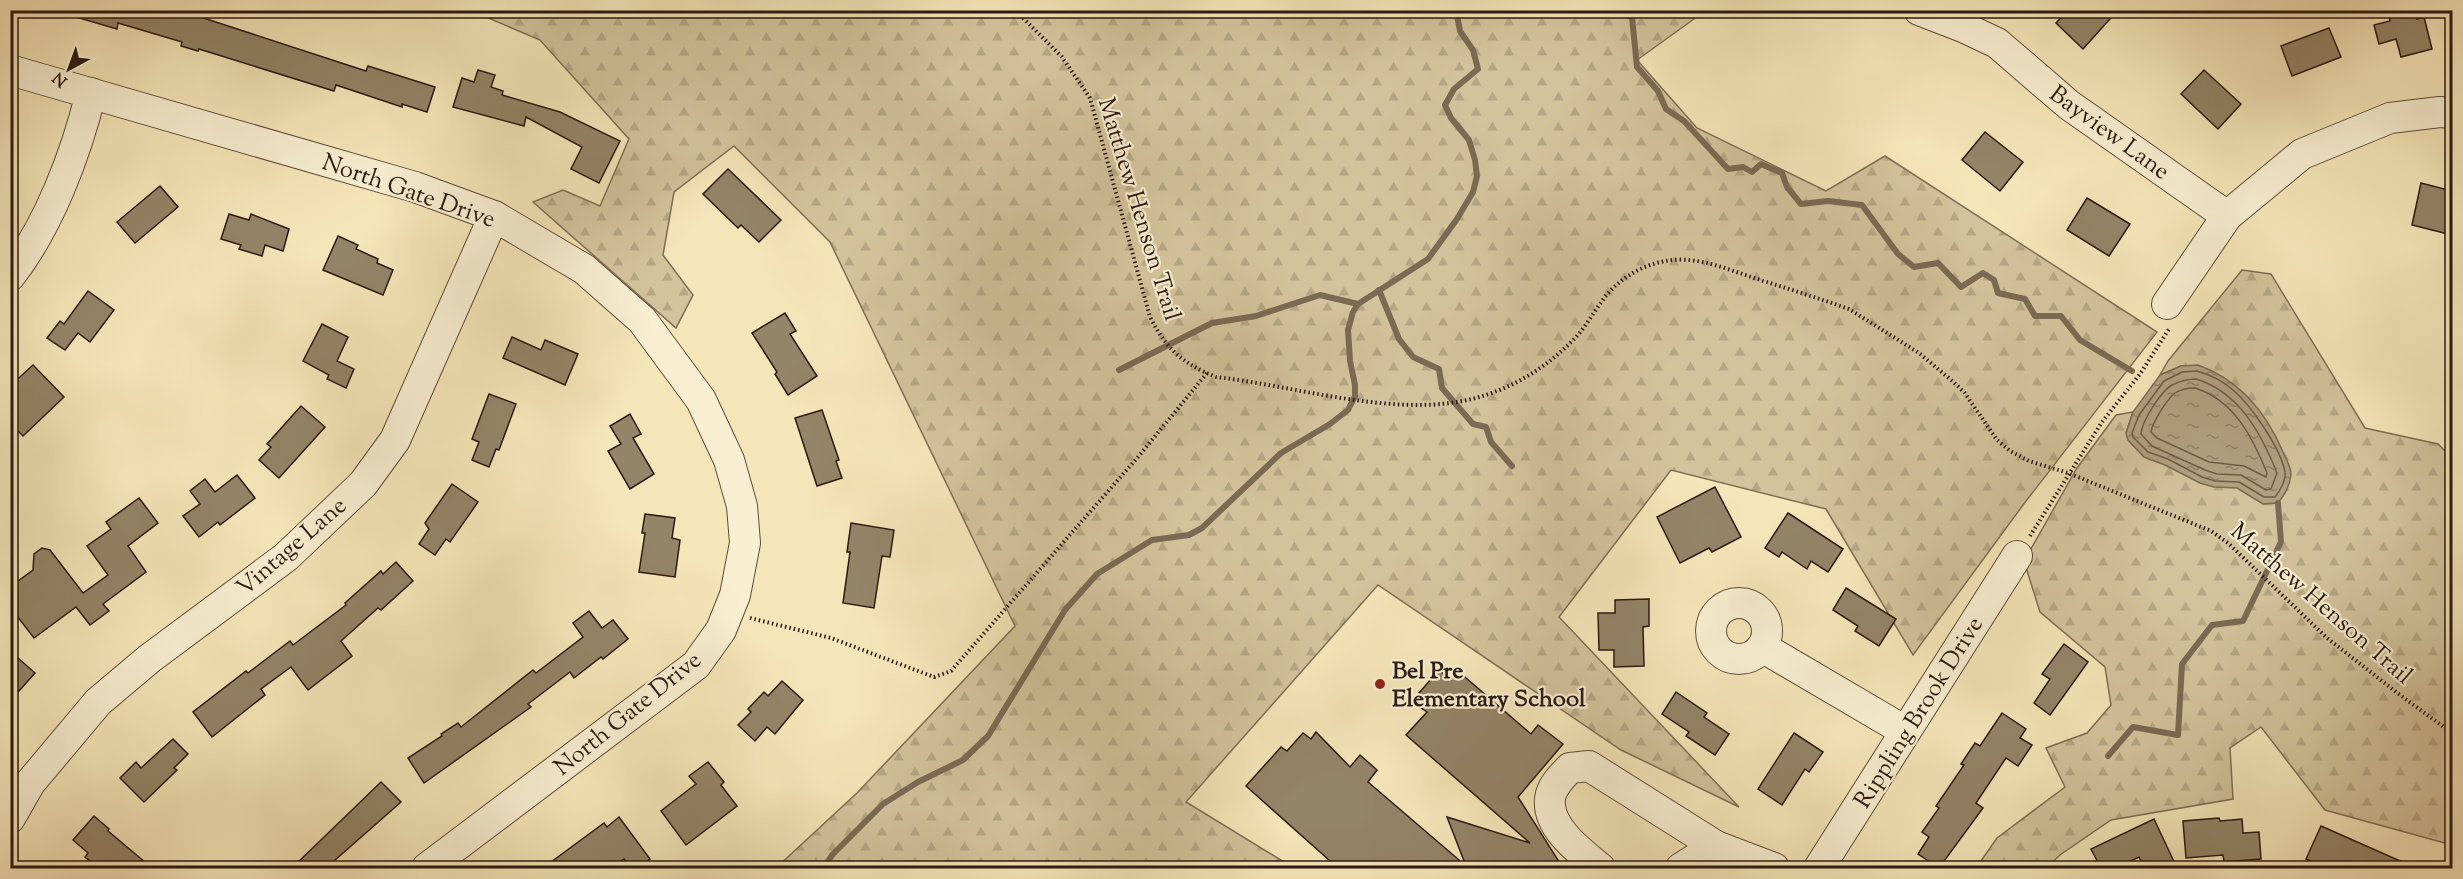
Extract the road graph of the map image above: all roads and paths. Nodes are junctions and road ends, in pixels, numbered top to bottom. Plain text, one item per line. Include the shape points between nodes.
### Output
1 (1012, 10) edge
2 (1919, 10) edge
3 (10, 70) edge
4 (91, 93) junction
5 (2452, 113) edge
6 (494, 216) junction
7 (2227, 216) junction
8 (10, 276) edge
9 (2168, 316) joint
10 (1207, 373) junction
11 (2068, 473) junction
12 (2017, 556) joint
13 (746, 617) dead end
14 (1762, 647) dead end
15 (1905, 731) junction
16 (2452, 733) edge
17 (10, 818) edge
18 (1716, 846) junction
19 (427, 868) edge
20 (1600, 868) edge
21 (1681, 868) edge
22 (1774, 868) edge
23 (1819, 868) edge

1 - 10 path, Matthew Henson Trail via 1062,57 1090,98 1150,317 1160,337 1184,362
2 - 7 street, Bayview Lane via 1996,43 2068,105
3 - 4 street, North Gate Drive
4 - 6 street, North Gate Drive via 414,187
4 - 8 street via 48,214
5 - 7 street via 2390,118 2302,154
6 - 17 street, Vintage Lane via 395,440 363,484 286,557 98,702 30,783
6 - 19 street, North Gate Drive via 584,269 642,320 701,400 720,440 742,506 745,543 735,595 721,630 696,665
7 - 9 street
9 - 11 path via 2140,374
10 - 11 path, Matthew Henson Trail via 1401,405 1442,405 1472,399 1541,368 1576,337 1605,296 1627,276 1655,262 1690,260 1720,266 1849,309 1934,365 1964,393 2010,451
10 - 13 path via 951,671 934,677 831,638
11 - 12 path
11 - 16 path, Matthew Henson Trail via 2211,531 2327,638
12 - 15 street, Rippling Brook Drive
14 - 15 street
15 - 23 street, Rippling Brook Drive
18 - 20 street via 1588,766 1570,768 1557,782 1550,799 1554,820 1568,842
18 - 21 street
18 - 22 street

